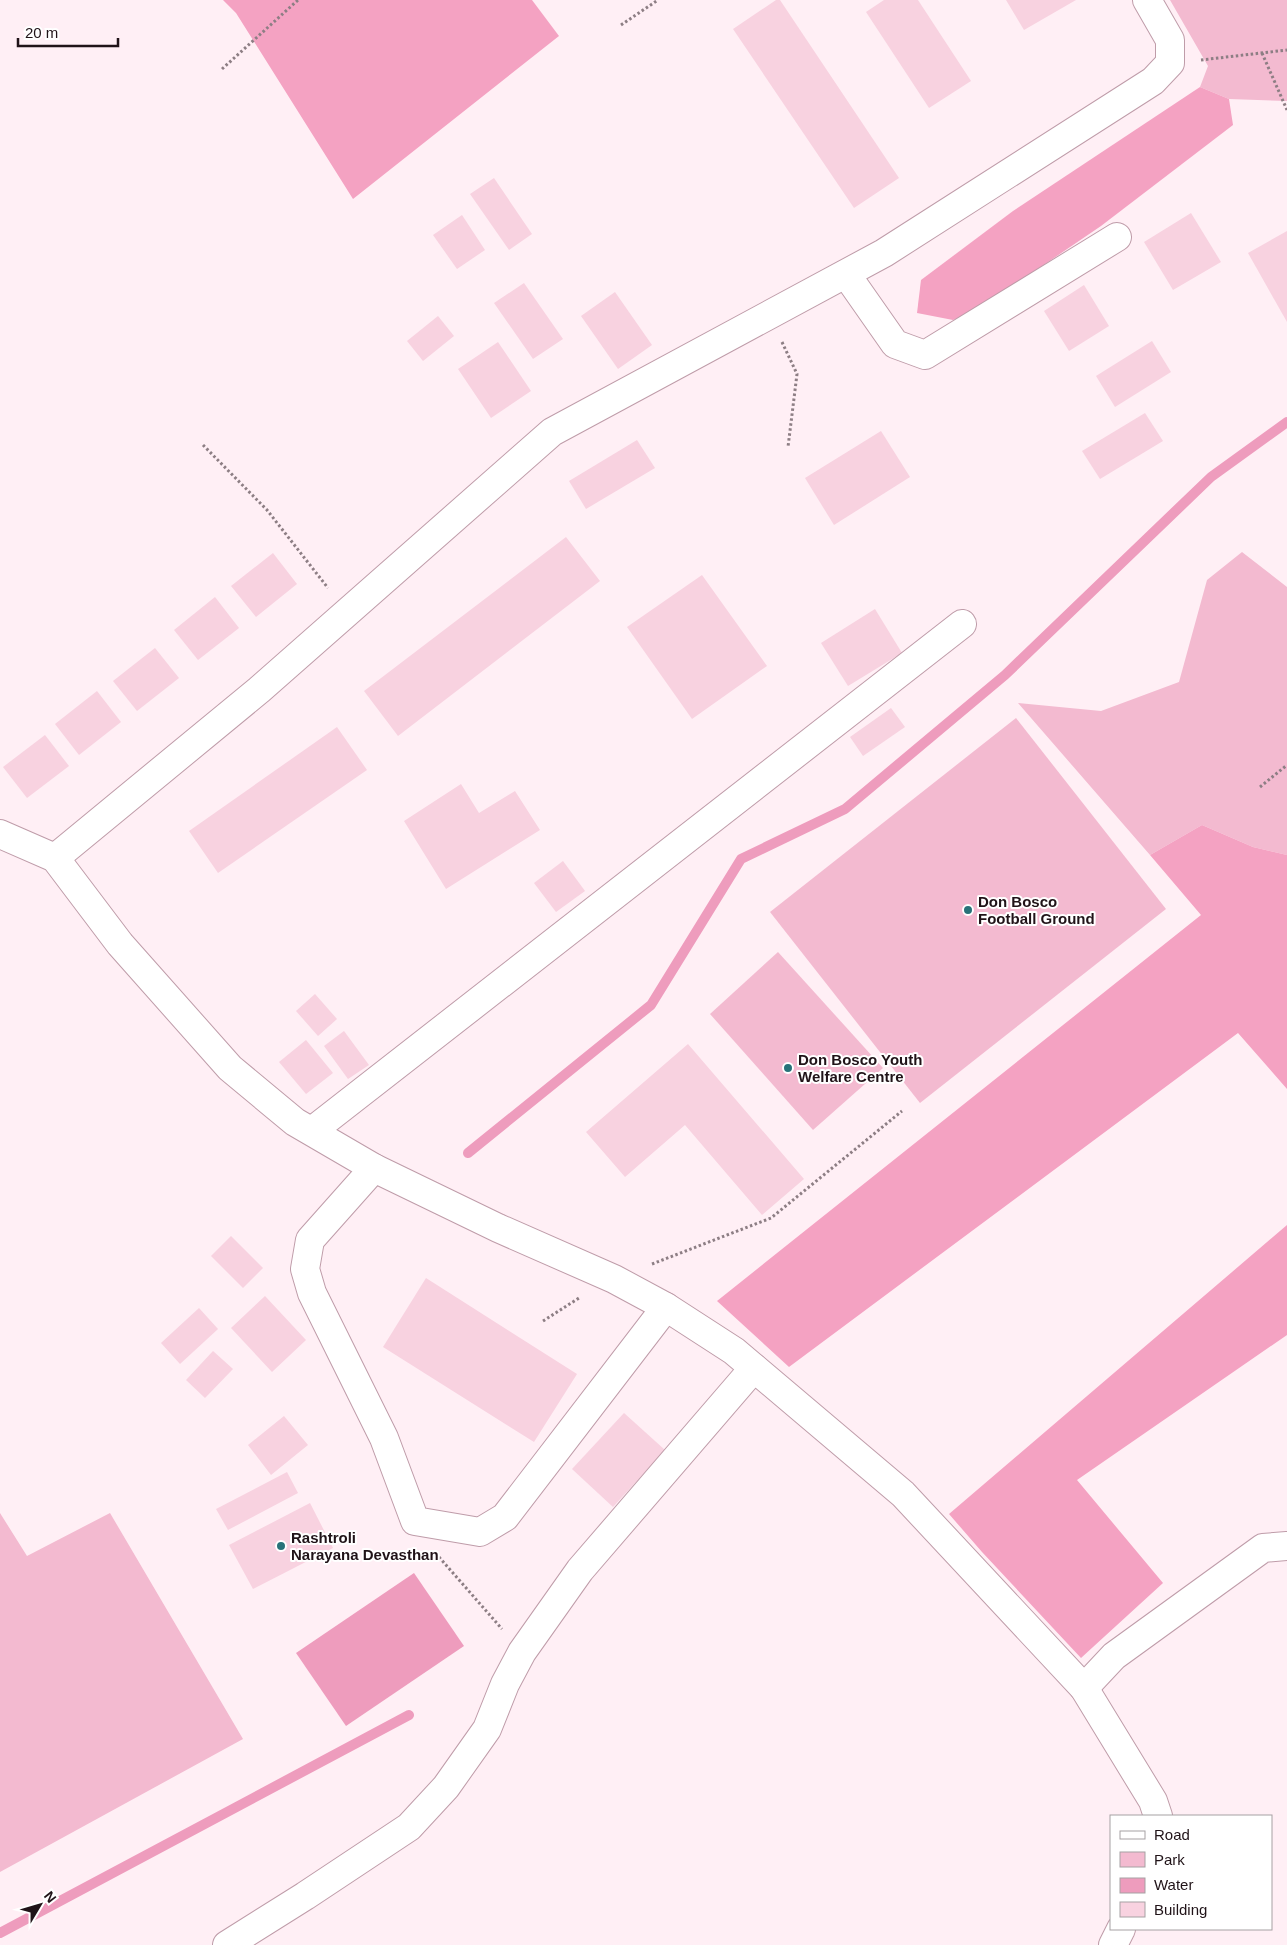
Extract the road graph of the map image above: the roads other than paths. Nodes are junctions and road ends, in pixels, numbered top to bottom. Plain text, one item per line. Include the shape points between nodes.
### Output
1 (1147, 0) edge
2 (1117, 237) dead end
3 (846, 274) junction
4 (962, 624) dead end
5 (0, 834) edge
6 (55, 858) junction
7 (312, 1131) junction
8 (374, 1168) junction
9 (666, 1308) junction
10 (754, 1368) junction
11 (1287, 1546) edge
12 (1084, 1688) junction
13 (1158, 1815) edge
14 (1120, 1930) edge
15 (227, 1945) edge
16 (1113, 1945) edge

1 - 3 street via 1170,40 1170,63 1153,81
2 - 3 street via 925,355 895,344
3 - 6 street via 552,432 260,690
4 - 7 street
5 - 6 street
6 - 7 street via 120,944 230,1068 295,1122
7 - 8 street
8 - 9 street via 614,1279
8 - 9 street via 310,1240 305,1269 312,1293 384,1438 415,1521 480,1532 505,1517
9 - 10 street via 734,1351
10 - 12 street via 903,1494
10 - 15 street via 580,1570 522,1652 487,1729 446,1787 408,1827
11 - 12 street via 1262,1548 1114,1656
12 - 13 street via 1153,1801
14 - 16 street

